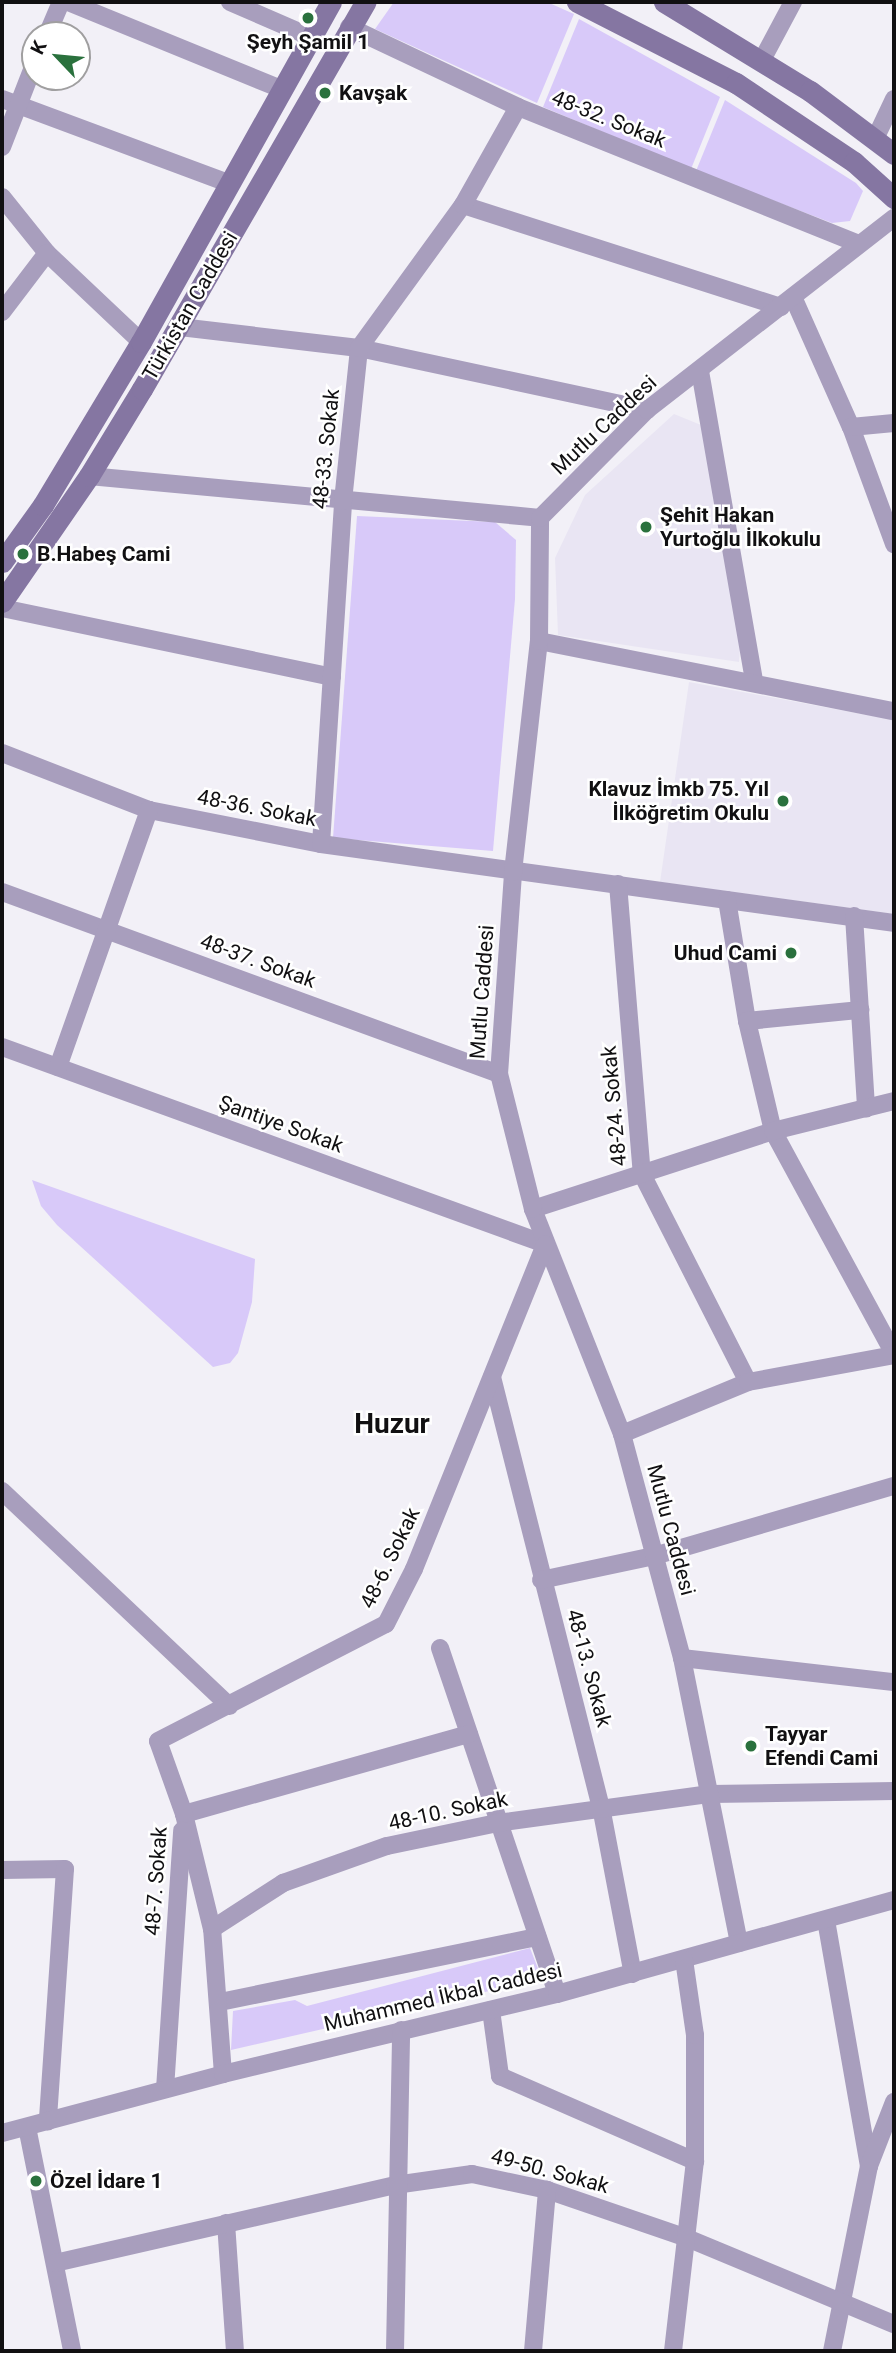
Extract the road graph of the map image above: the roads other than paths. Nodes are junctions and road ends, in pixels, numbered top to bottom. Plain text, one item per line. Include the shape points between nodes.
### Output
1 (61, 2) edge
2 (68, 2) edge
3 (230, 2) edge
4 (331, 2) edge
5 (365, 2) edge
6 (577, 2) edge
7 (793, 2) edge
8 (671, 3) edge
9 (53, 21) edge
10 (349, 27) junction
11 (313, 38) junction
12 (762, 60) junction
13 (21, 83) edge
14 (284, 90) junction
15 (894, 99) edge
16 (10, 100) edge
17 (518, 107) junction
18 (876, 137) junction
19 (2, 147) edge
20 (894, 153) edge
21 (231, 184) junction
22 (2, 197) edge
23 (894, 198) edge
24 (464, 205) junction
25 (894, 218) edge
26 (857, 243) junction
27 (47, 253) junction
28 (787, 302) junction
29 (2, 312) edge
30 (180, 327) junction
31 (141, 342) junction
32 (359, 348) junction
33 (700, 371) junction
34 (647, 410) junction
35 (894, 423) edge
36 (851, 427) junction
37 (89, 476) junction
38 (343, 501) junction
39 (540, 518) junction
40 (894, 544) edge
41 (2, 562) edge
42 (2, 602) edge
43 (2, 608) edge
44 (538, 641) junction
45 (332, 677) junction
46 (754, 682) junction
47 (894, 711) edge
48 (2, 753) edge
49 (149, 810) junction
50 (321, 844) junction
51 (513, 872) junction
52 (618, 884) junction
53 (2, 892) edge
54 (727, 900) junction
55 (854, 916) junction
56 (894, 923) edge
57 (108, 931) junction
58 (860, 1010) junction
59 (747, 1021) junction
60 (2, 1047) edge
61 (58, 1067) junction
62 (499, 1074) junction
63 (894, 1101) edge
64 (866, 1109) junction
65 (773, 1131) junction
66 (642, 1174) junction
67 (533, 1209) junction
68 (545, 1244) junction
69 (894, 1354) edge
70 (492, 1377) junction
71 (748, 1382) junction
72 (622, 1434) junction
73 (894, 1486) edge
74 (2, 1491) edge
75 (654, 1556) junction
76 (541, 1580) junction
77 (440, 1647) dead end
78 (682, 1658) junction
79 (894, 1682) edge
80 (229, 1706) junction
81 (469, 1734) junction
82 (894, 1791) edge
83 (710, 1794) junction
84 (601, 1807) junction
85 (184, 1814) junction
86 (497, 1823) junction
87 (2, 1870) edge
88 (894, 1900) edge
89 (826, 1920) junction
90 (212, 1929) junction
91 (537, 1937) junction
92 (739, 1943) junction
93 (684, 1961) junction
94 (633, 1974) junction
95 (557, 1994) junction
96 (220, 2002) junction
97 (491, 2010) junction
98 (401, 2030) junction
99 (223, 2074) junction
100 (165, 2089) junction
101 (894, 2102) edge
102 (48, 2121) junction
103 (27, 2127) junction
104 (2, 2133) edge
105 (888, 2139) edge
106 (695, 2161) junction
107 (869, 2166) junction
108 (395, 2185) junction
109 (547, 2190) junction
110 (226, 2224) junction
111 (687, 2238) junction
112 (55, 2263) junction
113 (844, 2300) junction
114 (894, 2324) edge
115 (72, 2351) edge
116 (235, 2351) edge
117 (394, 2351) edge
118 (533, 2351) edge
119 (673, 2351) edge
120 (832, 2351) edge

1 - 9 street
2 - 14 street
3 - 11 street
4 - 11 street, Türkistan Caddesi
5 - 10 street, Türkistan Caddesi
6 - 23 street via 736,83 854,162
7 - 12 street
8 - 12 street
10 - 17 street, 48-32. Sokak
10 - 30 street, Türkistan Caddesi
11 - 14 street, Türkistan Caddesi
12 - 18 street
13 - 16 street
14 - 21 street, Türkistan Caddesi
15 - 18 street
16 - 19 street
16 - 21 street
17 - 24 street
17 - 26 street, 48-32. Sokak
18 - 20 street
21 - 31 street, Türkistan Caddesi
22 - 27 street
24 - 28 street
24 - 32 street
25 - 26 street, Mutlu Caddesi
26 - 28 street, Mutlu Caddesi
27 - 29 street
27 - 31 street
28 - 33 street, Mutlu Caddesi
28 - 36 street
30 - 32 street
30 - 37 street, Türkistan Caddesi
31 - 41 street, Türkistan Caddesi via 43,505
32 - 34 street
32 - 38 street, 48-33. Sokak
33 - 34 street, Mutlu Caddesi
33 - 46 street
34 - 39 street, Mutlu Caddesi
35 - 36 street
36 - 40 street
37 - 38 street
37 - 42 street, Türkistan Caddesi
38 - 39 street
38 - 45 street, 48-33. Sokak
39 - 44 street, Mutlu Caddesi
43 - 45 street
44 - 46 street
44 - 51 street, Mutlu Caddesi
45 - 50 street, 48-33. Sokak
46 - 47 street
48 - 49 street, 48-36. Sokak
49 - 50 street, 48-36. Sokak
49 - 57 street
50 - 51 street, 48-36. Sokak
51 - 52 street, 48-36. Sokak
51 - 62 street, Mutlu Caddesi
52 - 54 street, 48-36. Sokak
52 - 66 street, 48-24. Sokak
53 - 57 street, 48-37. Sokak
54 - 55 street, 48-36. Sokak
54 - 59 street
55 - 56 street, 48-36. Sokak
55 - 58 street
57 - 61 street
57 - 62 street, 48-37. Sokak
58 - 59 street
58 - 64 street
59 - 65 street
60 - 61 street, Şantiye Sokak
61 - 68 street, Şantiye Sokak
62 - 67 street, Mutlu Caddesi
63 - 64 street
64 - 65 street
65 - 66 street
65 - 69 street
66 - 67 street
66 - 71 street, 48-24. Sokak
67 - 68 street, Mutlu Caddesi
68 - 70 street, 48-6. Sokak
68 - 72 street, Mutlu Caddesi
69 - 71 street
70 - 76 street, 48-13. Sokak
70 - 80 street, 48-6. Sokak via 414,1569 386,1624
71 - 72 street
72 - 75 street, Mutlu Caddesi
73 - 75 street
74 - 80 street
75 - 76 street
75 - 78 street, Mutlu Caddesi
76 - 84 street, 48-13. Sokak
77 - 81 street
78 - 79 street
78 - 83 street, Mutlu Caddesi
80 - 85 street, 48-6. Sokak via 158,1741
81 - 85 street
81 - 86 street
82 - 83 street, 48-10. Sokak
83 - 84 street, 48-10. Sokak
83 - 92 street, Mutlu Caddesi
84 - 86 street, 48-10. Sokak
84 - 94 street, 48-13. Sokak
85 - 90 street, 48-7. Sokak
85 - 100 street, 48-7. Sokak
86 - 90 street, 48-10. Sokak via 387,1846 283,1884
86 - 91 street
87 - 102 street via 65,1869
88 - 89 street, Muhammed İkbal Caddesi
89 - 92 street, Muhammed İkbal Caddesi
89 - 107 street
90 - 96 street, 48-7. Sokak
91 - 95 street
91 - 96 street
92 - 93 street, Muhammed İkbal Caddesi
93 - 94 street, Muhammed İkbal Caddesi
93 - 106 street via 695,2035
94 - 95 street, Muhammed İkbal Caddesi
95 - 97 street, Muhammed İkbal Caddesi
96 - 99 street, 48-7. Sokak
97 - 98 street, Muhammed İkbal Caddesi
97 - 106 street via 500,2076
98 - 99 street, Muhammed İkbal Caddesi
98 - 108 street
99 - 100 street, Muhammed İkbal Caddesi
100 - 102 street, Muhammed İkbal Caddesi
101 - 105 street
102 - 103 street, Muhammed İkbal Caddesi
103 - 104 street, Muhammed İkbal Caddesi
103 - 112 street
105 - 107 street
106 - 111 street
107 - 113 street
108 - 109 street, 49-50. Sokak via 472,2174
108 - 110 street, 49-50. Sokak
108 - 117 street
109 - 111 street, 49-50. Sokak
109 - 118 street
110 - 112 street, 49-50. Sokak
110 - 116 street
111 - 113 street, 49-50. Sokak
111 - 119 street
112 - 115 street
113 - 114 street, 49-50. Sokak
113 - 120 street

